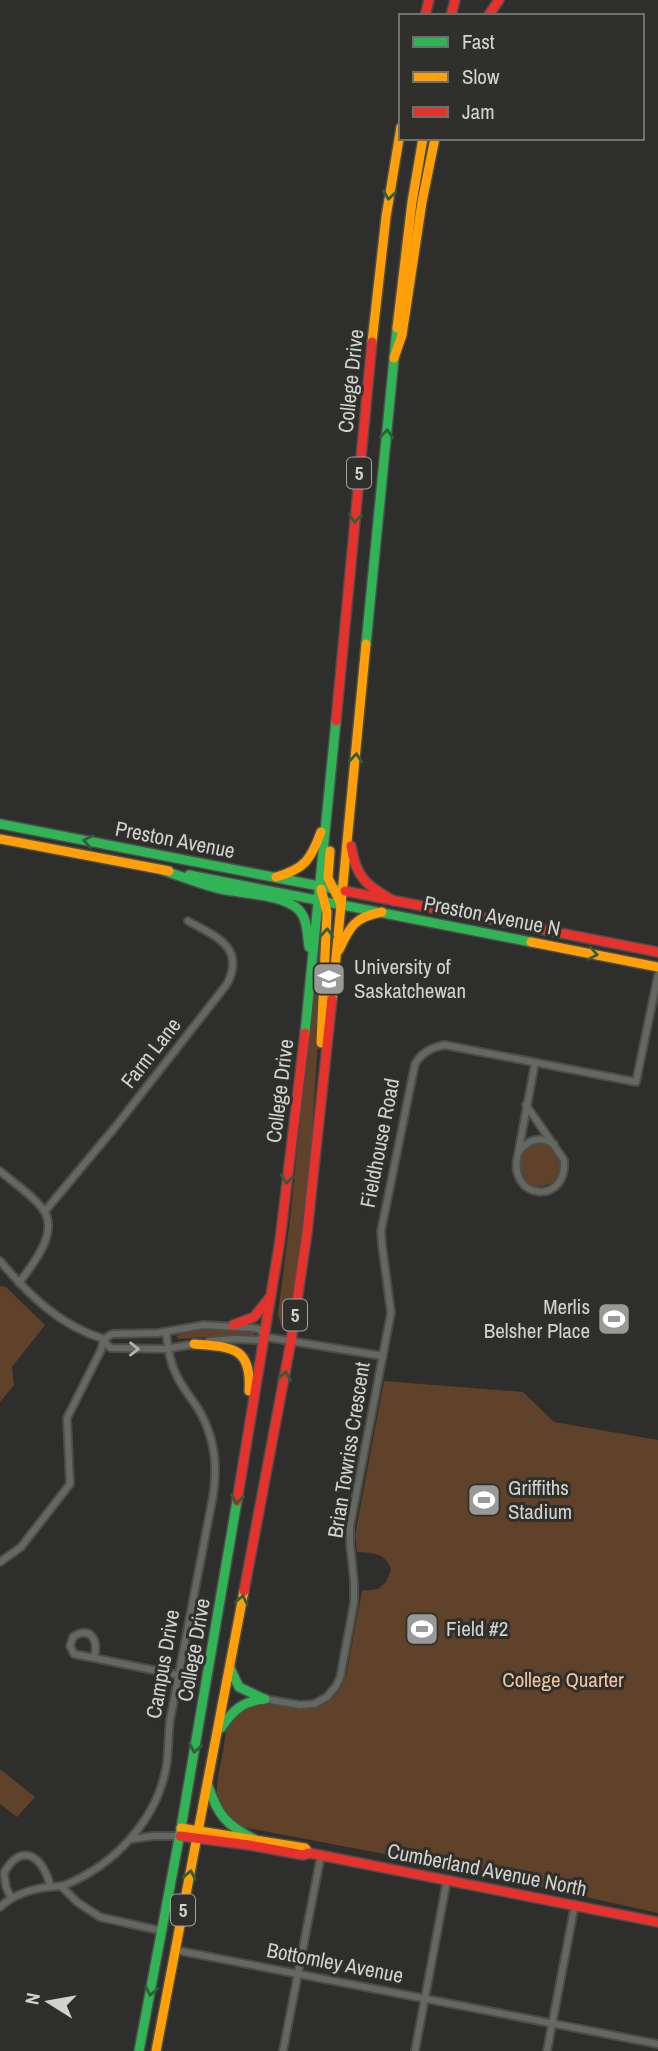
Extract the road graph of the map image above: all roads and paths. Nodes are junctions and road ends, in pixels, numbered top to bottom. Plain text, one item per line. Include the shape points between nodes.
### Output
1 (399, 139) edge
2 (423, 140) edge
3 (435, 140) edge
4 (394, 358) junction
5 (332, 757) junction
6 (326, 820) junction
7 (0, 824) edge
8 (349, 826) junction
9 (0, 839) edge
10 (162, 870) junction
11 (276, 877) junction
12 (320, 886) junction
13 (332, 888) junction
14 (342, 891) junction
15 (322, 900) junction
16 (394, 901) junction
17 (341, 904) junction
18 (382, 912) junction
19 (188, 921) dead end
20 (658, 952) edge
21 (335, 959) junction
22 (311, 965) junction
23 (658, 967) edge
24 (658, 975) edge
25 (535, 1063) junction
26 (527, 1105) junction
27 (556, 1146) junction
28 (517, 1154) junction
29 (0, 1171) edge
30 (312, 1197) junction
31 (45, 1210) junction
32 (0, 1261) edge
33 (19, 1283) junction
34 (271, 1295) junction
35 (233, 1325) junction
36 (166, 1332) junction
37 (265, 1336) junction
38 (104, 1339) junction
39 (291, 1341) junction
40 (194, 1344) junction
41 (168, 1349) junction
42 (383, 1356) junction
43 (249, 1432) junction
44 (0, 1562) edge
45 (94, 1658) junction
46 (229, 1667) junction
47 (178, 1675) junction
48 (265, 1699) junction
49 (217, 1733) junction
50 (207, 1784) junction
51 (181, 1832) junction
52 (198, 1834) junction
53 (130, 1839) junction
54 (254, 1839) junction
55 (309, 1853) junction
56 (321, 1855) junction
57 (447, 1880) junction
58 (50, 1886) junction
59 (61, 1886) junction
60 (11, 1898) junction
61 (575, 1904) junction
62 (0, 1907) edge
63 (658, 1922) edge
64 (162, 1931) junction
65 (176, 1950) junction
66 (298, 1974) junction
67 (168, 1990) junction
68 (425, 1998) junction
69 (552, 2023) junction
70 (658, 2044) edge
71 (139, 2051) edge
72 (156, 2051) edge
73 (283, 2051) edge
74 (415, 2051) edge
75 (547, 2051) edge

1 -> 5 main road, College Drive / 5 via 377,292
2 - 4 main road, College Drive / 5
3 - 4 main road via 402,335
8 -> 4 main road, College Drive / 5
5 - 6 main road, College Drive / 5
5 - 13 main road via 328,878
6 - 11 main road via 302,867
6 - 12 main road, College Drive / 5
11 -> 7 main road, Preston Avenue
8 - 14 main road, College Drive / 5
8 - 16 main road via 352,858 362,882
9 - 10 main road, Preston Avenue
10 - 15 main road, Preston Avenue
10 - 22 main road via 297,908 305,921
11 - 12 main road, Preston Avenue
12 - 13 main road, Preston Avenue
12 - 15 main road
13 - 14 main road, Preston Avenue
13 - 17 main road
14 - 16 main road, Preston Avenue N
14 - 17 main road, College Drive / 5
15 - 17 main road, Preston Avenue N
15 - 22 main road, College Drive / 5
30 -> 15 main road via 327,919
16 - 20 main road, Preston Avenue N
17 - 18 main road, Preston Avenue N
17 - 21 main road, College Drive / 5
18 - 21 main road via 355,920
18 -> 23 main road, Preston Avenue N
19 - 31 street, Farm Lane via 226,945 234,967 227,984
21 - 30 main road, College Drive / 5
22 -> 34 main road, College Drive / 5
24 - 25 street, Fieldhouse Road via 636,1082
25 - 26 street
25 - 42 street, Fieldhouse Road via 445,1045 428,1050 415,1064 381,1231 391,1306
26 - 27 street
26 - 28 street
27 - 28 street via 537,1139
27 - 28 street via 565,1168 559,1184 549,1190 532,1190 522,1183 516,1170
29 - 31 street
30 - 39 main road, College Drive / 5
31 - 33 street via 47,1228 41,1252
32 - 33 street
33 - 38 street via 53,1314
34 - 35 main road via 258,1314
34 - 37 main road, College Drive / 5
35 - 36 street
35 - 37 street via 259,1329
36 - 38 street via 112,1334
36 - 41 street, Campus Drive
37 - 39 street
37 - 40 street
37 - 43 main road, College Drive / 5
38 -> 41 street via 111,1348
38 - 44 street via 67,1418 70,1484 21,1547
39 - 42 street, Brian Towriss Crescent
46 -> 39 main road, College Drive / 5
40 - 41 street
40 - 43 main road via 231,1348 248,1364
41 - 47 street, Campus Drive via 175,1373 207,1426 216,1469
42 - 48 street, Brian Towriss Crescent via 351,1526 354,1603 340,1678 327,1697 314,1704
43 -> 51 main road, College Drive / 5
45 - 45 street via 93,1638 81,1633 73,1636 70,1646 74,1654
45 - 47 street
46 - 48 main road via 239,1687
46 - 49 main road, College Drive / 5
47 - 53 street, Campus Drive via 162,1785 149,1815
48 - 49 main road via 236,1707
49 - 50 main road, College Drive / 5
50 - 52 main road, College Drive / 5
50 - 54 main road via 219,1816
51 - 52 main road
51 - 53 street
51 - 64 main road, College Drive / 5
52 - 54 main road, Cumberland Avenue North
52 - 55 main road, Cumberland Avenue North
65 -> 52 main road, College Drive / 5
53 - 59 street, Campus Drive via 95,1869
54 - 55 main road, Cumberland Avenue North via 305,1848
55 - 56 main road, Cumberland Avenue North
56 - 57 main road, Cumberland Avenue North
56 - 66 street
57 - 61 main road, Cumberland Avenue North
57 - 68 street
58 - 59 street, Campus Drive
58 - 60 street, Campus Drive
58 - 60 street via 37,1860 20,1855 4,1872
59 - 64 street via 100,1917
60 - 62 street, Campus Drive
61 - 63 main road, Cumberland Avenue North
61 - 69 street
64 - 67 main road
64 -> 71 main road, College Drive / 5
65 - 66 street, Bottomley Avenue
65 - 67 main road, College Drive / 5
66 - 68 street, Bottomley Avenue
66 - 73 street
67 - 72 main road, College Drive / 5
68 - 69 street, Bottomley Avenue
68 - 74 street
69 - 70 street, Bottomley Avenue
69 - 75 street

